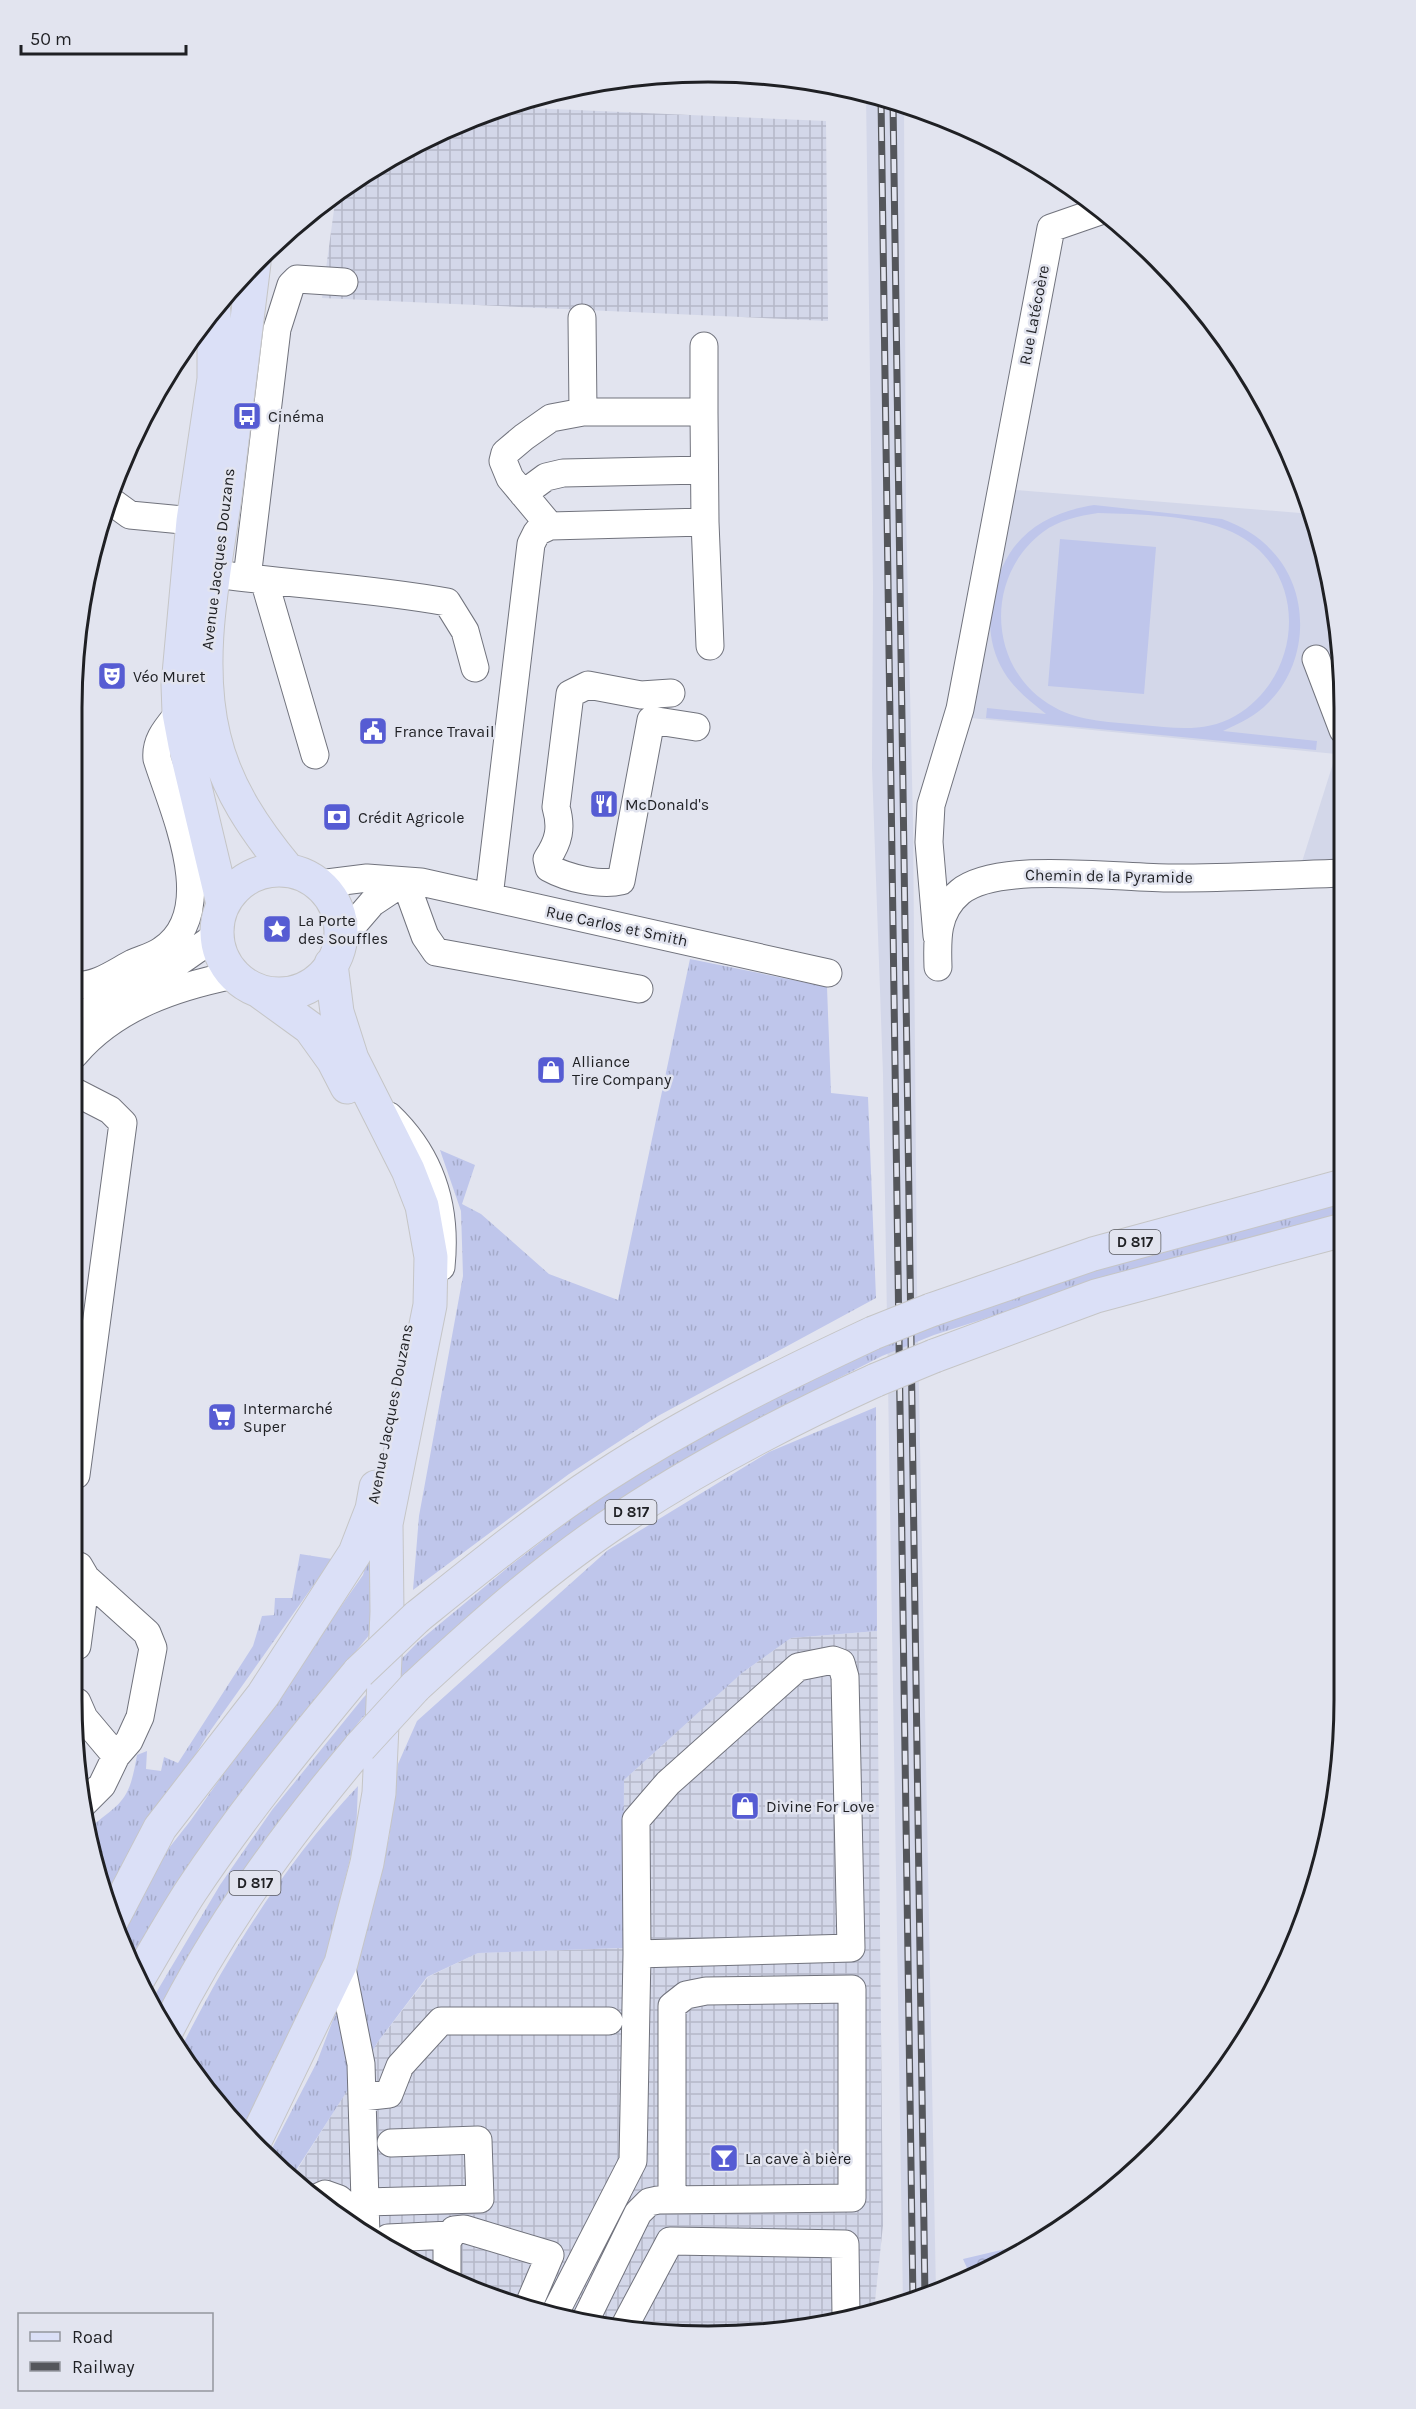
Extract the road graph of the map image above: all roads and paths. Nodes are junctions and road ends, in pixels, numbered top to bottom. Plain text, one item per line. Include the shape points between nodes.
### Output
1 (1091, 214) edge
2 (256, 277) edge
3 (344, 282) dead end
4 (582, 318) dead end
5 (214, 325) edge
6 (261, 328) junction
7 (704, 346) dead end
8 (583, 412) junction
9 (704, 412) junction
10 (704, 470) junction
11 (523, 494) junction
12 (117, 505) edge
13 (193, 521) junction
14 (705, 522) junction
15 (549, 526) junction
16 (214, 574) junction
17 (255, 579) junction
18 (710, 646) dead end
19 (1316, 659) dead end
20 (475, 668) dead end
21 (671, 693) dead end
22 (1334, 706) edge
23 (179, 713) junction
24 (696, 727) dead end
25 (315, 755) dead end
26 (288, 870) junction
27 (1334, 873) edge
28 (405, 882) junction
29 (319, 884) junction
30 (489, 897) junction
31 (223, 904) junction
32 (216, 936) junction
33 (937, 936) junction
34 (336, 952) junction
35 (938, 967) dead end
36 (828, 973) dead end
37 (247, 983) junction
38 (82, 986) edge
39 (639, 989) dead end
40 (82, 1014) edge
41 (82, 1046) edge
42 (82, 1096) edge
43 (1334, 1188) edge
44 (1334, 1232) edge
45 (82, 1430) edge
46 (82, 1571) edge
47 (83, 1715) edge
48 (116, 1756) junction
49 (90, 1797) edge
50 (118, 1908) edge
51 (637, 1954) junction
52 (342, 1963) junction
53 (144, 1971) edge
54 (609, 2021) dead end
55 (172, 2023) edge
56 (362, 2097) junction
57 (258, 2135) edge
58 (391, 2143) dead end
59 (324, 2194) edge
60 (672, 2200) junction
61 (365, 2202) junction
62 (350, 2213) edge
63 (366, 2225) edge
64 (450, 2235) junction
65 (388, 2239) edge
66 (448, 2269) edge
67 (531, 2300) edge
68 (558, 2308) edge
69 (846, 2310) edge
70 (589, 2314) edge
71 (627, 2321) edge

1 - 33 street, Rue Latécoère via 1051,228 960,709 931,805 929,842
2 - 6 main road, Avenue Jacques Douzans
3 - 6 street via 297,279
4 - 8 street
5 - 13 main road, Avenue Jacques Douzans via 214,379
6 - 16 main road, Avenue Jacques Douzans
6 - 17 street
7 - 9 street
8 - 9 street
8 - 11 street via 551,418 505,453 505,468
9 - 10 street
10 - 11 street via 562,473 546,477
10 - 14 street
11 - 15 street
12 - 13 street via 130,515
13 - 23 main road, Avenue Jacques Douzans via 179,669
14 - 15 street
14 - 18 street
15 - 30 street via 537,532 531,544
16 - 17 street
16 - 26 main road, Avenue Jacques Douzans via 206,649 214,738 232,790 258,835
17 - 20 street via 382,591 447,602 465,631
17 - 25 street
19 - 22 street
21 - 24 street via 641,695 588,685 570,694 556,807 561,822 557,844 547,859 549,868 560,874 612,884 621,881 651,720
23 - 31 main road, Avenue Jacques Douzans
23 - 38 street via 156,748 189,859 192,906 178,934 162,950
26 - 29 main road
26 - 31 main road via 262,871 250,876 239,883
27 - 33 street, Chemin de la Pyramide via 1173,878 1011,875 961,891 941,917
28 - 29 street, Rue Carlos et Smith via 367,878
28 - 30 street, Rue Carlos et Smith
28 - 34 street via 372,903
28 - 39 street via 425,936 436,952
29 - 34 main road via 335,903 340,917
30 - 36 street, Rue Carlos et Smith
31 - 32 main road
32 - 37 main road via 225,963
32 - 40 street via 153,980
33 - 35 street, Chemin de la Pyramide
34 - 37 main road via 315,982 302,989 288,993
34 - 52 main road, Avenue Jacques Douzans via 338,1012 352,1059 408,1170 422,1206 430,1257 430,1305 386,1524 387,1612 379,1793 367,1863
37 - 41 street via 191,984 122,1014
37 - 50 main road, Avenue Jacques Douzans via 310,1028 333,1060 386,1159 410,1227 414,1254 411,1308 372,1509 355,1553 263,1695 160,1828
42 - 45 street via 111,1110 123,1123
43 - 53 main road, D 817, bridge via 1093,1254 931,1310 768,1382 604,1476 540,1520 417,1617 359,1672 230,1834
44 - 55 main road, D 817, bridge via 1096,1296 934,1356 792,1419 711,1462 622,1517 476,1630 415,1687 360,1747 298,1821 238,1906
46 - 48 street via 147,1634 153,1648 140,1717
47 - 48 street
48 - 49 street via 102,1785
51 - 51 street via 851,1948 845,1677 841,1664 833,1660 798,1667 668,1783 636,1820
51 - 68 street via 633,2161
52 - 56 street via 361,2064
52 - 57 main road, Avenue Jacques Douzans
54 - 56 street via 441,2021 400,2066 389,2094
56 - 61 street
58 - 61 street via 478,2140 480,2199
59 - 62 street via 339,2199
60 - 60 street via 852,2198 852,1989 706,1991 686,1995 672,2006
60 - 70 street via 649,2202 638,2213
61 - 63 street
64 - 65 street
64 - 66 street
64 - 67 street via 454,2230 464,2229 550,2255
69 - 71 street via 845,2244 670,2241

